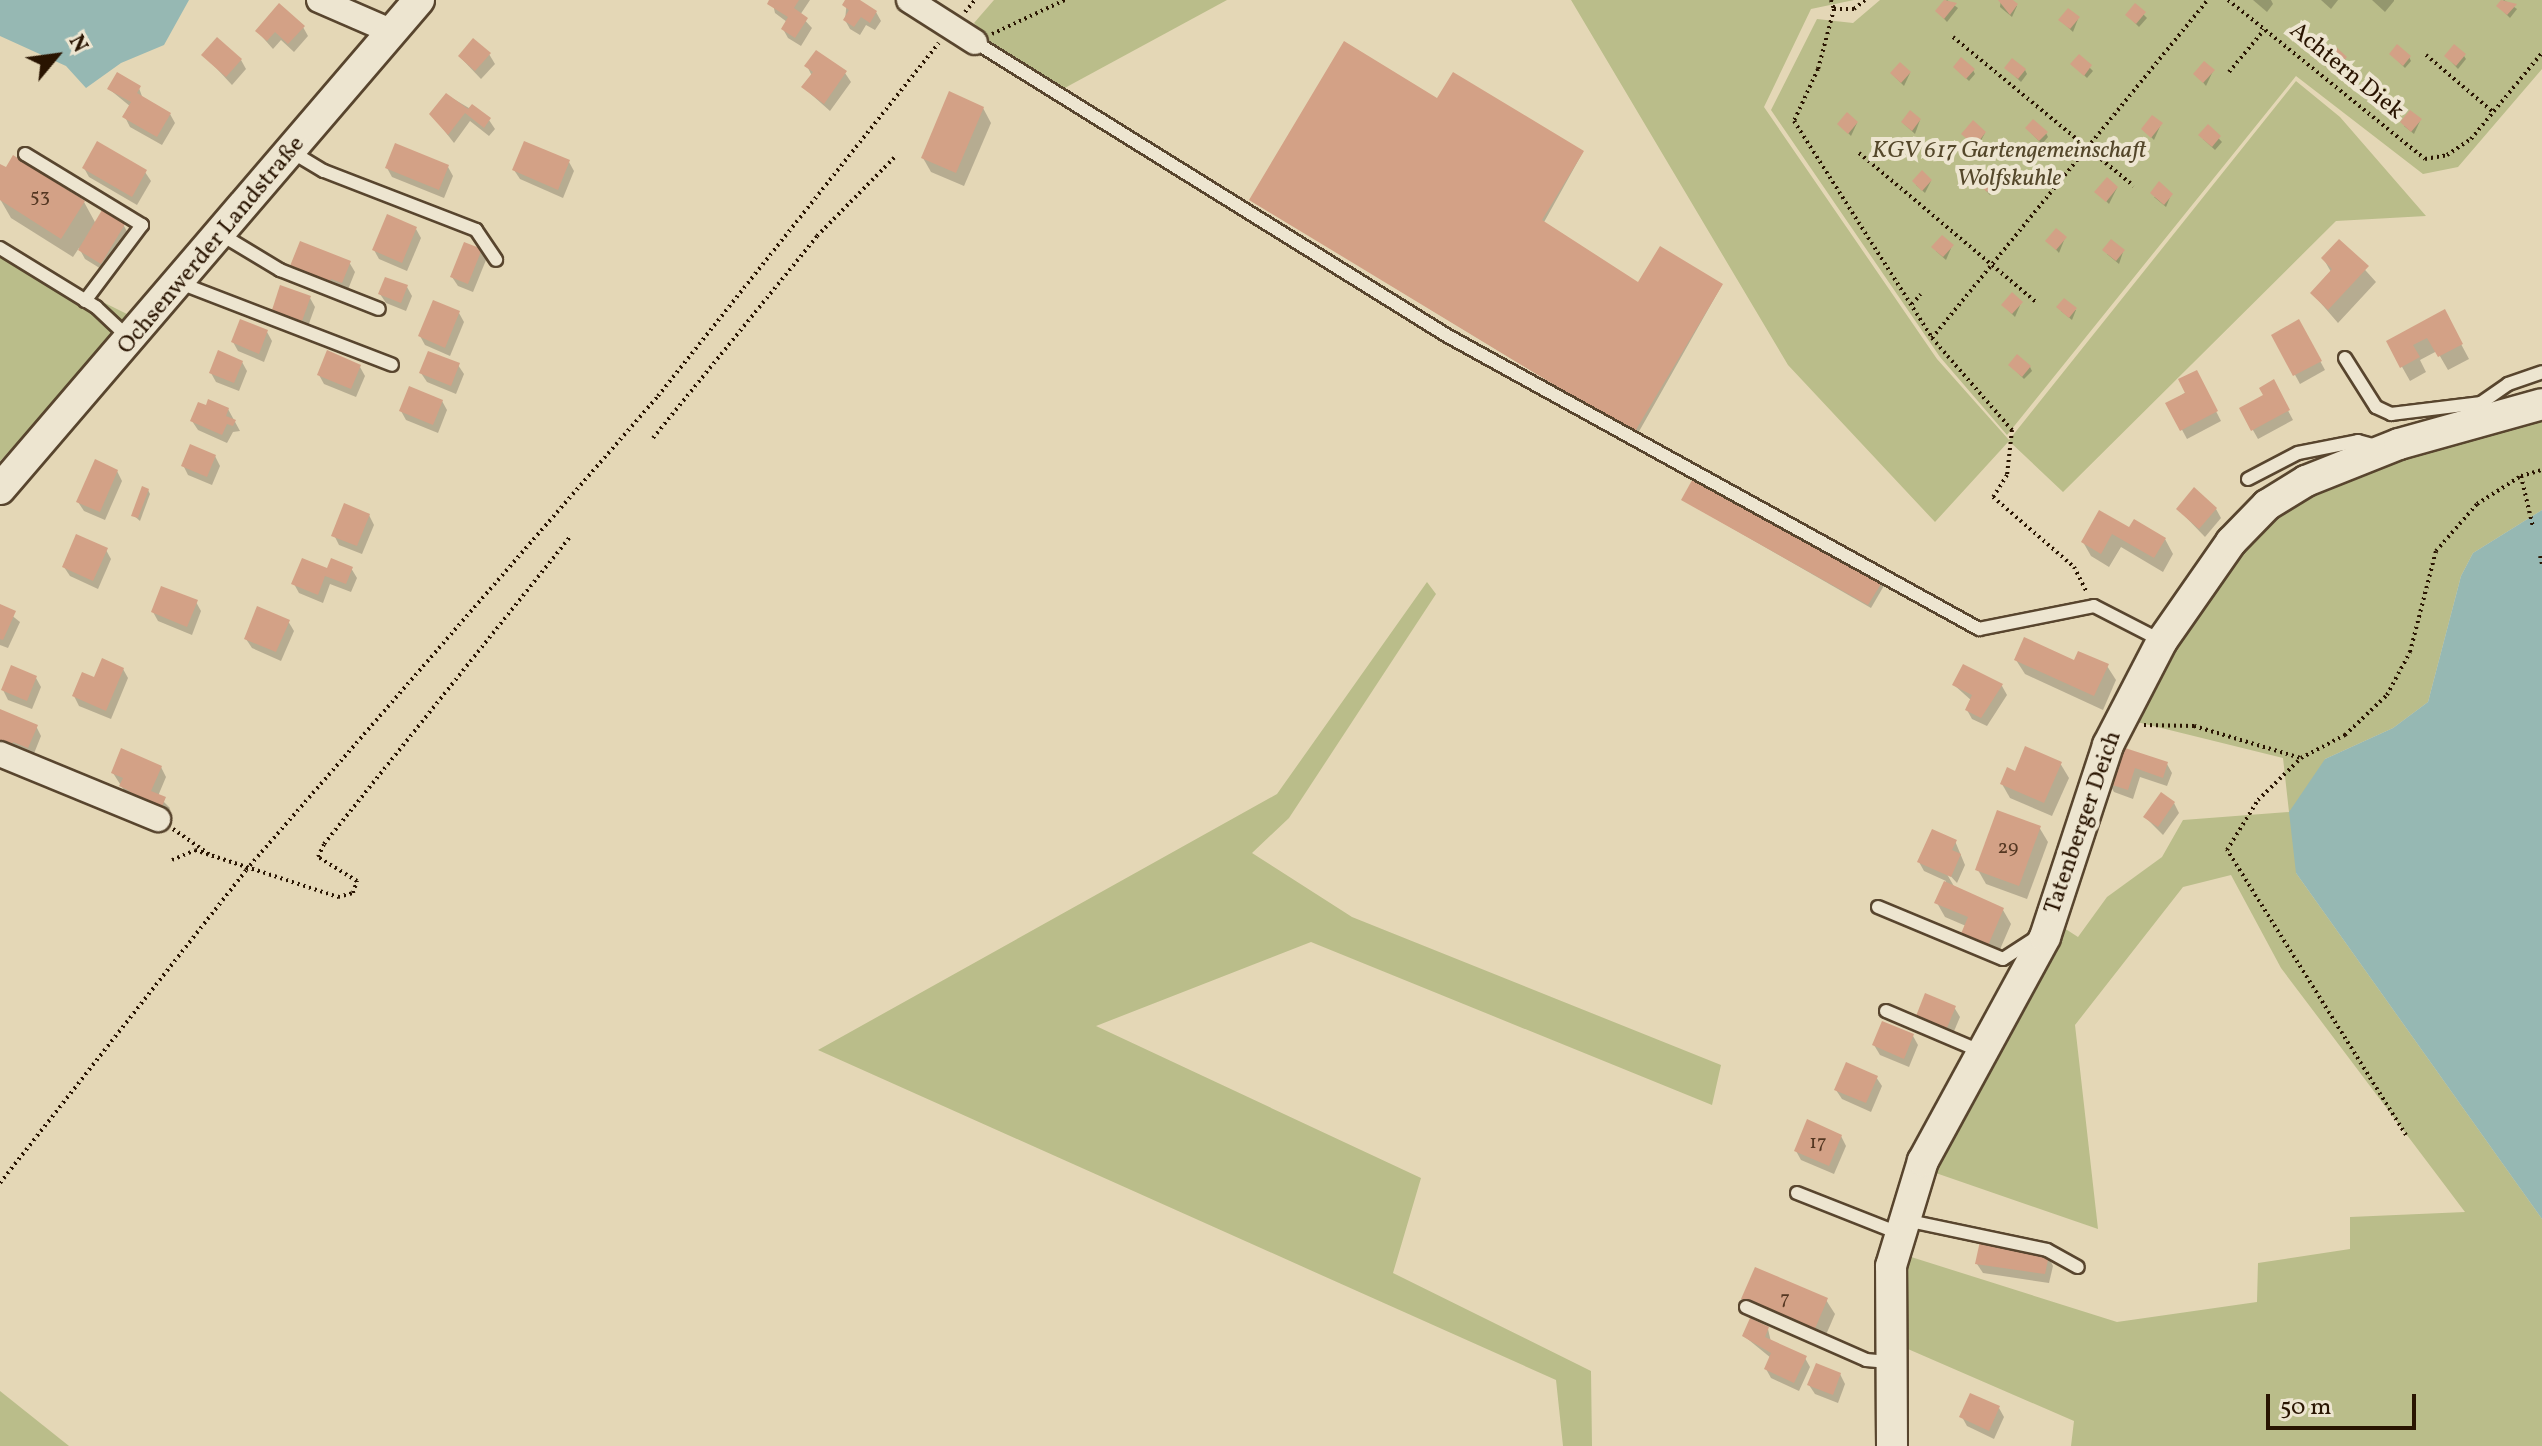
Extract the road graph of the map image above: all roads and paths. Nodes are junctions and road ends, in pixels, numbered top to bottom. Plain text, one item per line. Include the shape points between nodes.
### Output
1 (319, 0) edge
2 (419, 0) edge
3 (909, 0) edge
4 (1065, 0) edge
5 (1831, 0) edge
6 (2208, 0) edge
7 (2228, 0) edge
8 (1864, 1) edge
9 (1834, 9) junction
10 (953, 26) junction
11 (2264, 30) junction
12 (393, 32) junction
13 (1953, 37) dead end
14 (975, 42) junction
15 (2542, 53) edge
16 (2426, 55) dead end
17 (2229, 72) dead end
18 (2493, 112) junction
19 (2087, 147) junction
20 (292, 152) junction
21 (1859, 153) dead end
22 (25, 154) dead end
23 (895, 157) dead end
24 (2134, 186) dead end
25 (222, 235) junction
26 (0, 248) edge
27 (496, 260) dead end
28 (1993, 265) junction
29 (180, 283) junction
30 (1921, 294) dead end
31 (85, 301) junction
32 (2037, 303) dead end
33 (1911, 304) junction
34 (379, 309) dead end
35 (1932, 338) junction
36 (132, 340) junction
37 (2345, 358) dead end
38 (392, 365) dead end
39 (2542, 372) edge
40 (2542, 404) edge
41 (2485, 411) junction
42 (653, 438) dead end
43 (2383, 450) junction
44 (2542, 470) edge
45 (2521, 476) junction
46 (2248, 479) dead end
47 (0, 489) edge
48 (2533, 527) dead end
49 (570, 537) dead end
50 (2540, 556) dead end
51 (2542, 564) edge
52 (2094, 606) junction
53 (2162, 641) junction
54 (2151, 726) dead end
55 (0, 754) edge
56 (2301, 758) junction
57 (158, 819) joint
58 (172, 860) dead end
59 (220, 861) junction
60 (246, 870) junction
61 (1878, 907) dead end
62 (2045, 937) junction
63 (1886, 1011) dead end
64 (1982, 1052) junction
65 (2406, 1135) dead end
66 (0, 1183) edge
67 (1797, 1193) dead end
68 (1903, 1227) junction
69 (2078, 1267) dead end
70 (1746, 1307) dead end
71 (1891, 1362) junction
72 (1892, 1446) edge

1 - 12 street
2 - 12 street, Ochsenwerder Landstraße
3 - 10 street
4 - 14 path
5 - 9 path
6 - 19 path
7 - 11 path, Achtern Diek
8 - 9 path via 1854,9
9 - 33 path via 1818,69 1794,121
10 - 14 street
10 - 60 path via 658,396
11 - 17 path
11 - 18 path, Achtern Diek via 2425,159 2447,155 2471,139
12 - 20 street, Ochsenwerder Landstraße
13 - 19 path
14 - 52 lane via 1446,335 1979,629
15 - 18 path
16 - 18 path
19 - 24 path
19 - 28 path
20 - 25 street, Ochsenwerder Landstraße
20 - 27 lane via 324,171 476,230
21 - 28 path
22 - 31 lane via 142,225
23 - 42 path via 817,236
25 - 29 street, Ochsenwerder Landstraße
25 - 34 lane via 280,270
26 - 31 lane
28 - 32 path
28 - 35 path
29 - 36 street, Ochsenwerder Landstraße
29 - 38 lane
30 - 33 path
31 - 36 lane
33 - 35 path
35 - 52 path via 2012,430 2007,475 1993,497 2074,567
36 - 47 street, Ochsenwerder Landstraße
37 - 41 lane via 2376,407 2391,414
39 - 41 lane via 2508,384
40 - 41 street, Tatenberger Deich
41 - 43 street, Tatenberger Deich
43 - 46 lane via 2358,441 2298,453
43 - 53 street, Tatenberger Deich via 2306,481 2267,505 2231,542
44 - 45 path
45 - 48 path
45 - 56 path via 2477,504 2436,551 2410,652 2387,695 2345,735
49 - 60 path via 324,844 318,857 357,881 353,893 338,897
50 - 51 path
52 - 53 lane
53 - 62 street, Tatenberger Deich via 2108,745
54 - 56 path via 2194,726
55 - 57 street
56 - 65 path via 2258,800 2227,850
57 - 59 path
58 - 59 path via 195,850
59 - 60 path
60 - 66 path
61 - 62 lane via 2003,959 2032,937
62 - 64 street, Tatenberger Deich
63 - 64 lane
64 - 68 street, Tatenberger Deich via 1923,1161
67 - 68 lane
68 - 69 lane via 2047,1250
68 - 71 street, Tatenberger Deich via 1891,1266
70 - 71 lane via 1866,1360
71 - 72 street, Tatenberger Deich

